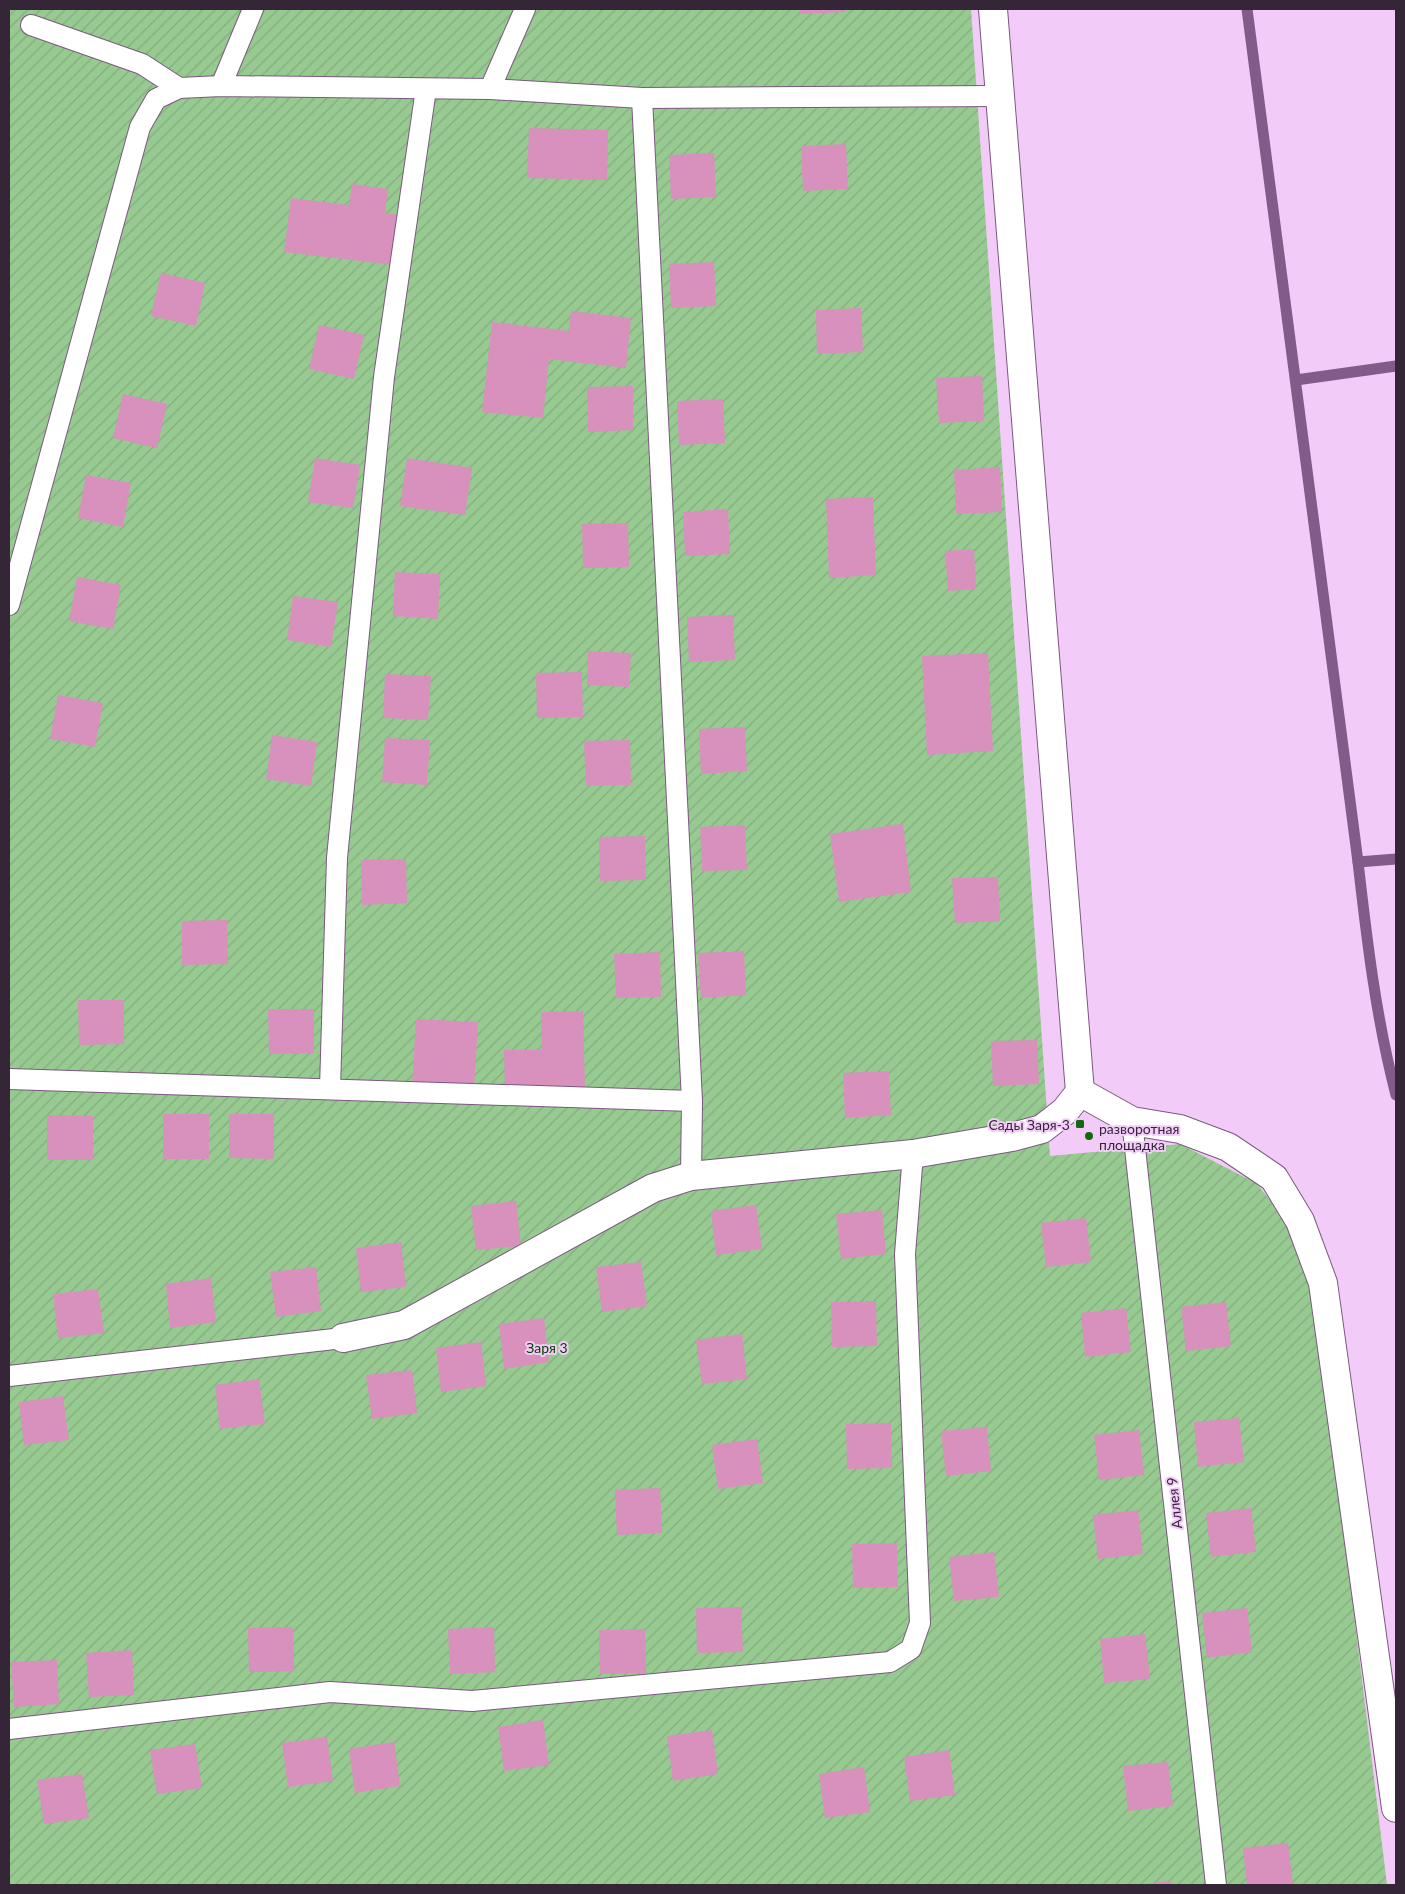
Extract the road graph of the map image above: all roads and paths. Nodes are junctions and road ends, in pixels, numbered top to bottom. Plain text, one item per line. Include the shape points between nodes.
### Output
1 (252, 9) edge
2 (525, 9) edge
3 (993, 9) edge
4 (31, 25) dead end
5 (221, 86) junction
6 (180, 88) junction
7 (426, 89) junction
8 (490, 89) junction
9 (999, 96) junction
10 (642, 98) junction
11 (9, 605) edge
12 (9, 1079) edge
13 (330, 1088) junction
14 (1080, 1092) junction
15 (692, 1101) junction
16 (1132, 1121) junction
17 (913, 1154) junction
18 (692, 1176) junction
19 (343, 1338) joint
20 (9, 1376) edge
21 (9, 1729) edge
22 (1396, 1808) edge
23 (1216, 1885) edge

1 - 5 lane
2 - 8 lane
3 - 9 street
4 - 6 lane via 142,64
5 - 6 lane
5 - 7 lane
6 - 11 lane via 156,99 140,127
7 - 8 lane
7 - 13 lane via 384,377 338,848
8 - 10 lane
9 - 10 lane
9 - 14 street
10 - 15 lane
12 - 13 lane
13 - 15 lane
14 - 16 street
14 - 17 street via 1065,1111 1042,1129
15 - 18 lane
16 - 22 street via 1180,1129 1228,1147 1274,1178 1300,1221 1323,1283
16 - 23 lane, Аллея 9
17 - 18 street
17 - 21 lane via 905,1254 920,1622 911,1649 890,1662 472,1701 330,1692
18 - 19 street via 653,1188 404,1325
19 - 20 lane

